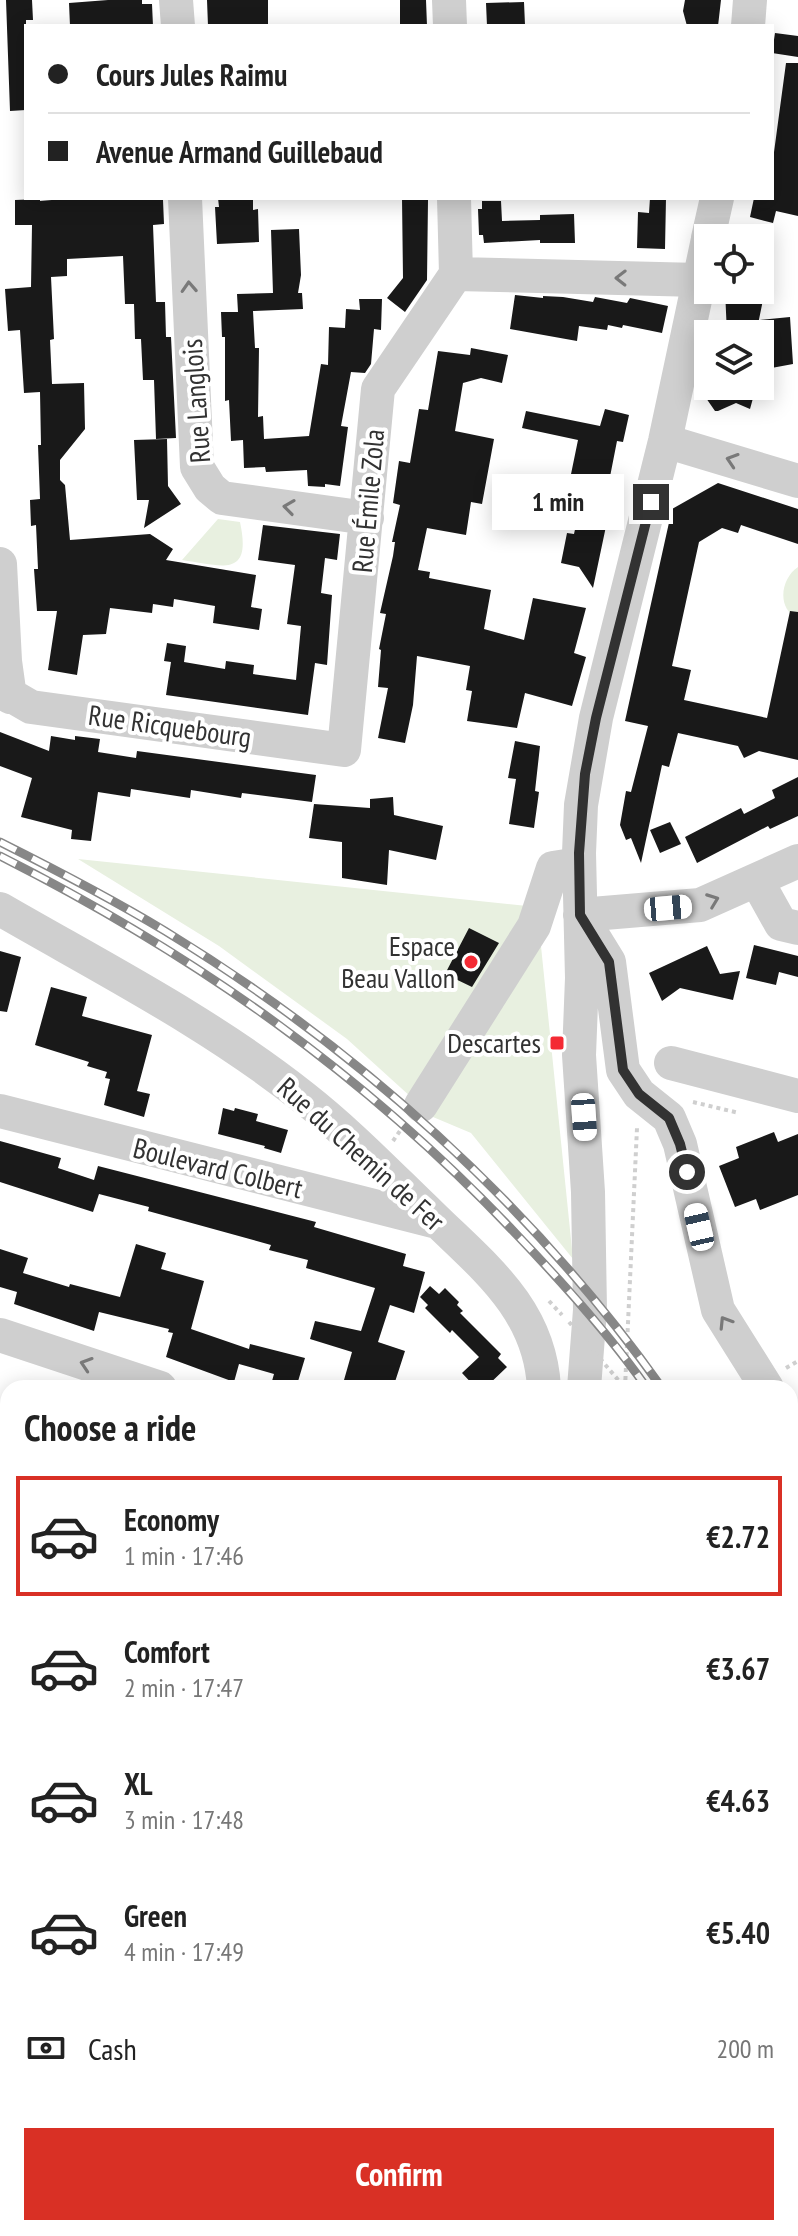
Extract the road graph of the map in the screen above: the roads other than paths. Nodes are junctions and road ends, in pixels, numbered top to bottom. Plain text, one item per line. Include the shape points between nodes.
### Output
1 (176, 0) edge
2 (449, 0) edge
3 (750, 0) edge
4 (178, 24) edge
5 (450, 24) edge
6 (748, 24) edge
7 (185, 200) edge
8 (454, 200) edge
9 (717, 200) edge
10 (711, 224) edge
11 (456, 274) junction
12 (694, 280) edge
13 (694, 304) edge
14 (665, 441) junction
15 (798, 481) edge
16 (367, 518) junction
17 (0, 564) edge
18 (5, 693) edge
19 (344, 750) joint
20 (798, 861) edge
21 (579, 864) junction
22 (757, 881) junction
23 (0, 909) edge
24 (580, 915) junction
25 (798, 928) edge
26 (582, 978) junction
27 (671, 1063) dead end
28 (798, 1096) edge
29 (421, 1105) dead end
30 (0, 1111) edge
31 (437, 1222) junction
32 (0, 1335) edge
33 (136, 1380) edge
34 (544, 1380) edge
35 (585, 1380) edge
36 (603, 1380) edge
37 (762, 1380) edge

1 - 4 street
2 - 5 street
3 - 6 street
16 -> 7 street, Rue Langlois via 222,498 197,467
8 - 11 street
9 - 10 street
12 -> 11 street
11 - 16 street, Rue Émile Zola via 378,389
13 - 14 street
15 -> 14 street
14 - 21 street via 596,718 581,805
16 - 19 street, Rue Émile Zola
17 - 18 street
18 - 19 street, Rue Ricquebourg via 31,707
20 - 22 street
21 - 24 street
21 - 29 street via 553,868 534,926
24 -> 22 street via 700,905
22 - 25 street via 781,924
23 - 31 street, Rue du Chemin de Fer via 203,1027 304,1097
24 - 26 street
37 -> 24 street via 718,1310 680,1144 669,1118 639,1094 623,1070 609,962
26 - 35 street via 579,1055 590,1310
26 - 36 street via 599,1052 608,1190
27 - 28 street
30 - 31 street, Boulevard Colbert
31 - 34 street, Rue du Chemin de Fer via 502,1284 522,1311
33 -> 32 street

